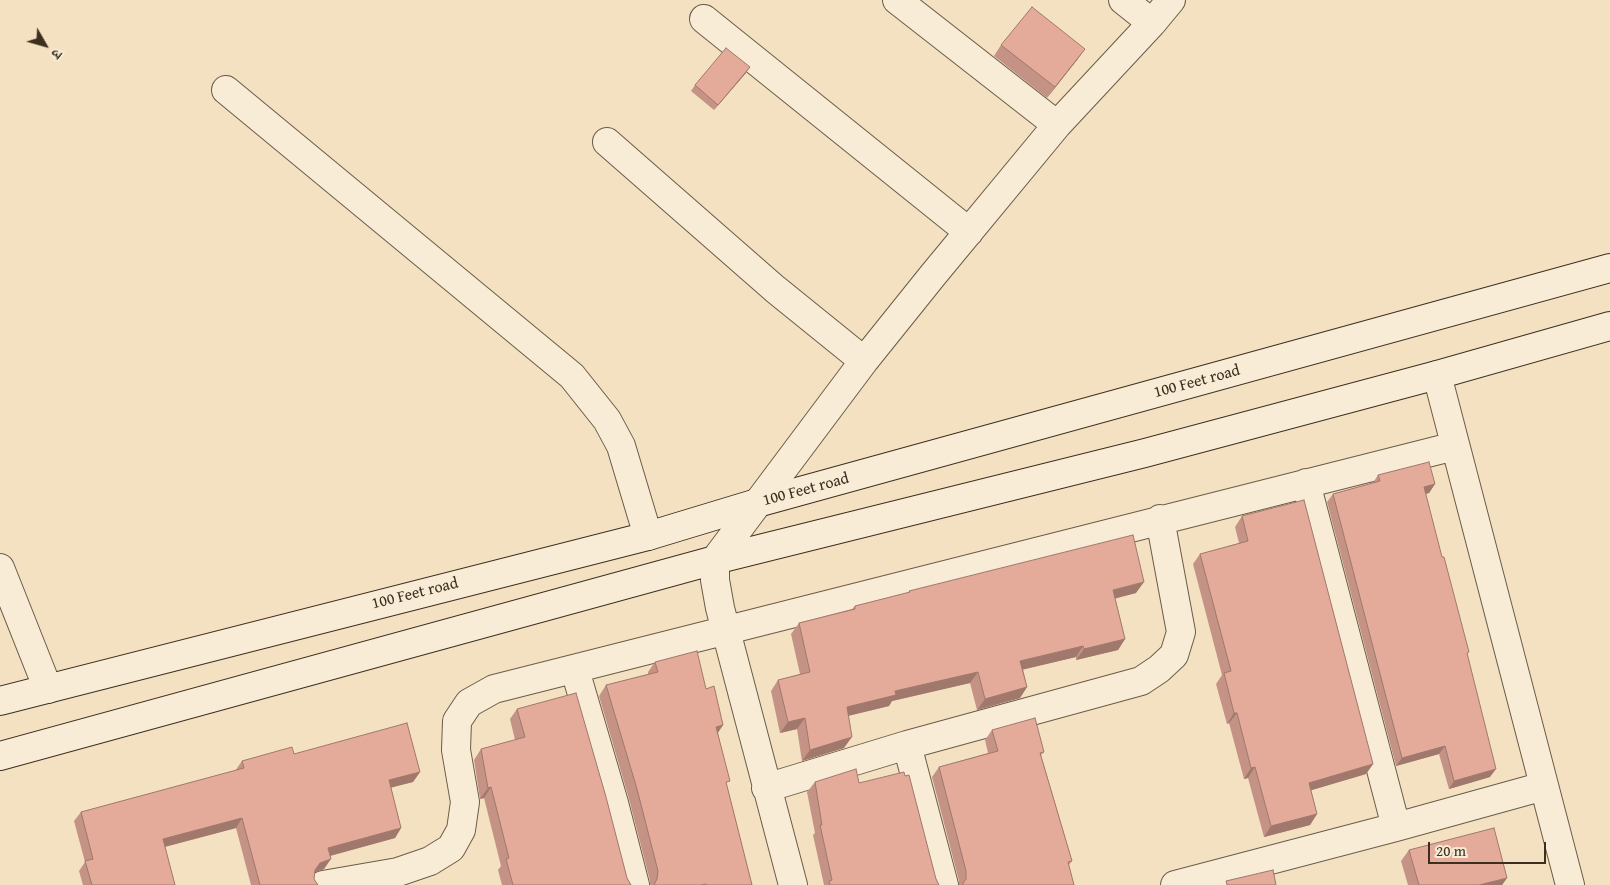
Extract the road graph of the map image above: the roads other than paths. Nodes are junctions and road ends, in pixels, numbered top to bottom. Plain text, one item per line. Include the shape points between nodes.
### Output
1 (897, 0) edge
2 (1122, 0) edge
3 (1171, 0) edge
4 (704, 18) dead end
5 (1152, 23) junction
6 (226, 90) dead end
7 (1057, 125) junction
8 (607, 142) dead end
9 (969, 232) junction
10 (1610, 268) edge
11 (1610, 326) edge
12 (864, 361) junction
13 (1437, 375) junction
14 (1455, 446) junction
15 (1306, 483) junction
16 (757, 503) junction
17 (1160, 519) junction
18 (648, 536) junction
19 (715, 560) junction
20 (0, 568) edge
21 (726, 631) junction
22 (575, 670) junction
23 (48, 689) junction
24 (0, 701) edge
25 (907, 745) junction
26 (0, 756) edge
27 (1544, 786) junction
28 (766, 788) junction
29 (1396, 827) junction
30 (323, 885) edge
31 (635, 885) edge
32 (792, 885) edge
33 (944, 885) edge
34 (1175, 885) edge
35 (1570, 885) edge

1 - 7 street
2 - 5 street
3 - 5 street
4 - 9 street
5 - 7 street
6 - 18 street via 572,376 607,420 621,446
7 - 9 street
8 - 12 street via 775,289
9 - 12 street
10 - 16 street, 100 Feet road
11 - 13 street
12 - 16 street
13 - 14 street
13 - 19 street via 1145,453
14 - 15 street
14 - 27 street
15 - 17 street
15 - 29 street
16 - 18 street, 100 Feet road
16 - 19 street
17 - 21 street
17 - 25 street via 1182,632 1174,655 1159,669 1141,681
18 - 23 street, 100 Feet road
19 - 21 street via 717,597
19 - 26 street
20 - 23 street
21 - 22 street
21 - 28 street
22 - 30 street via 494,689 469,703 457,721 456,750 465,802 461,830 451,848 430,861 398,872
22 - 31 street
23 - 24 street, 100 Feet road
25 - 28 street
25 - 33 street
27 - 29 street
27 - 35 street
28 - 32 street
29 - 34 street

